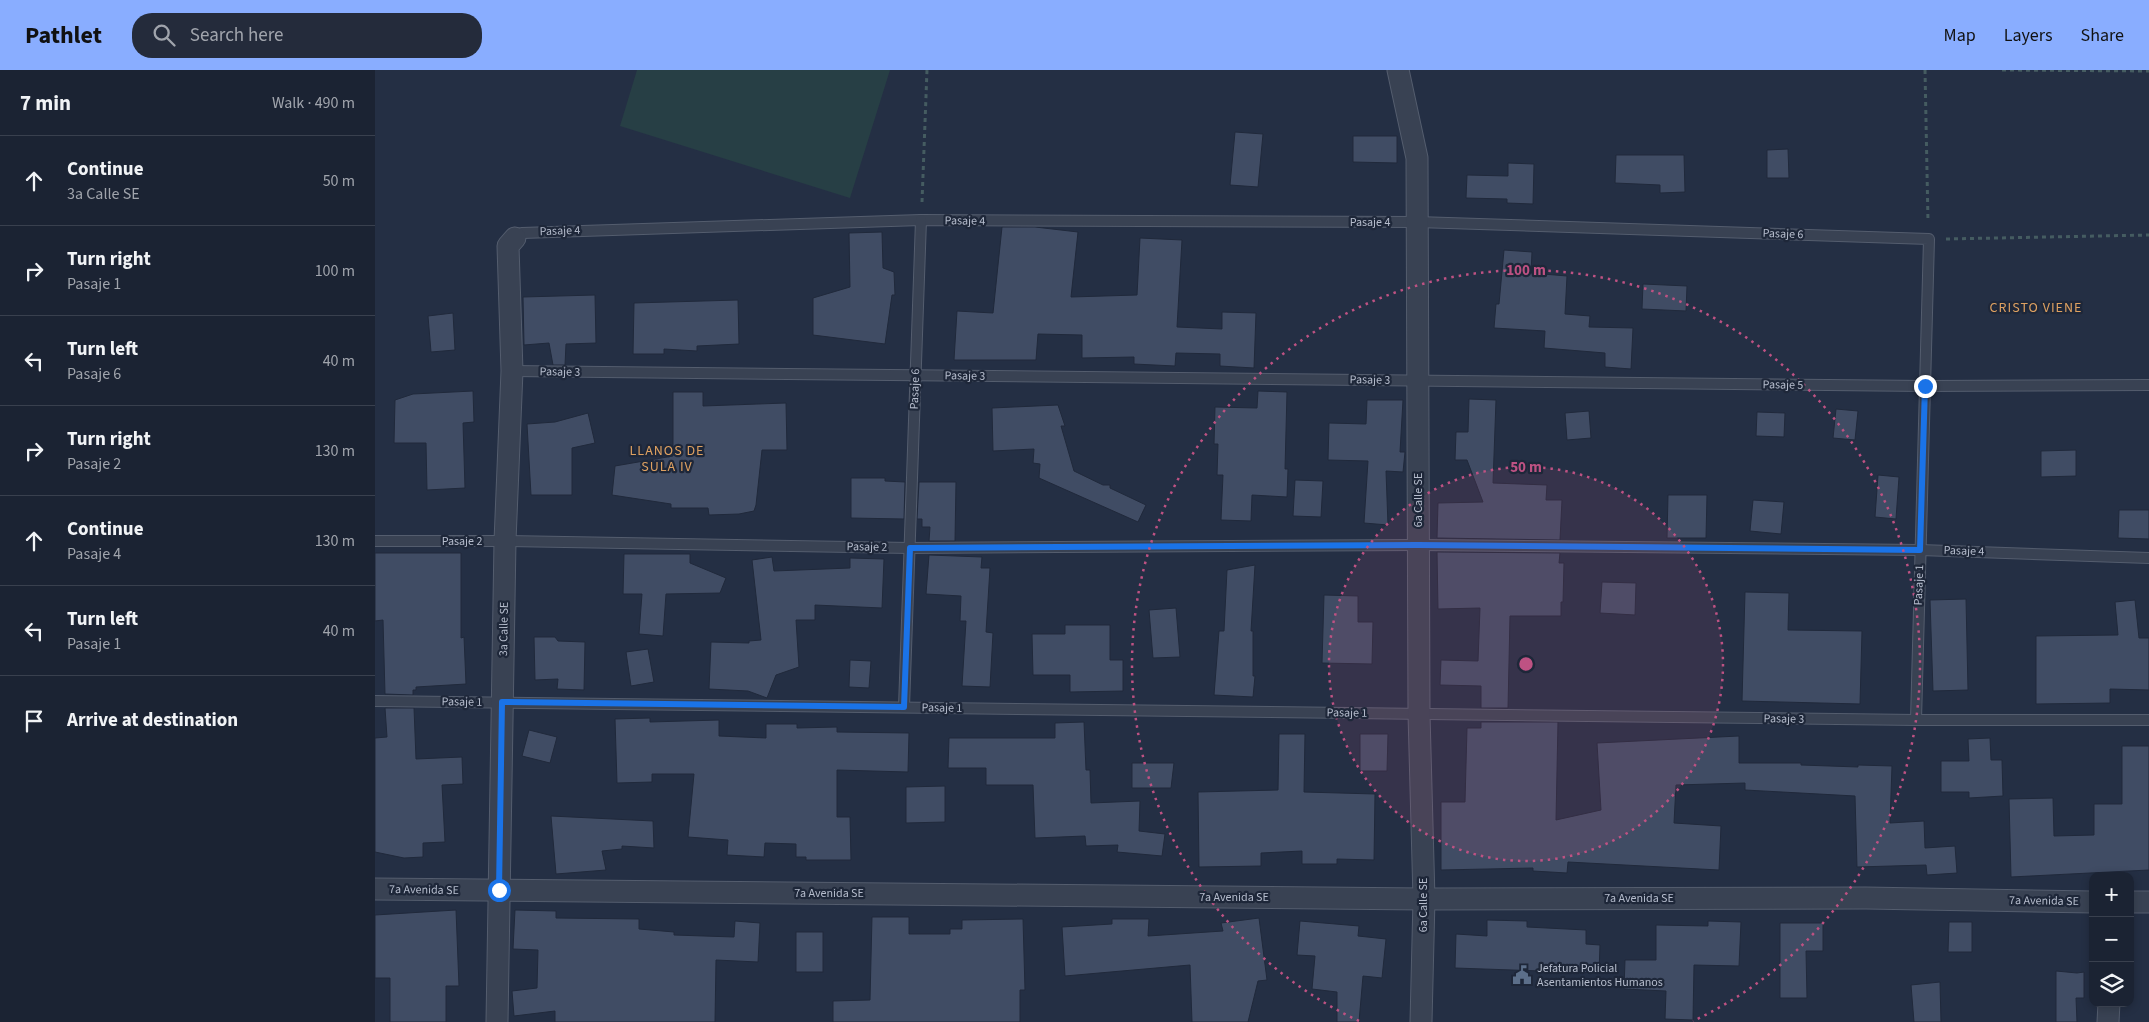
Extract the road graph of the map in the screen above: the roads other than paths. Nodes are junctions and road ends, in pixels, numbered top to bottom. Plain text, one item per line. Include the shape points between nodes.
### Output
1 (1398, 70) edge
2 (921, 220) junction
3 (1417, 222) junction
4 (515, 238) joint
5 (1929, 239) joint
6 (512, 371) junction
7 (916, 375) junction
8 (1418, 381) junction
9 (2149, 385) edge
10 (1925, 386) junction
11 (375, 541) edge
12 (505, 541) junction
13 (1418, 545) junction
14 (910, 548) junction
15 (1920, 550) junction
16 (2149, 558) edge
17 (375, 701) edge
18 (502, 702) junction
19 (904, 707) junction
20 (1419, 714) junction
21 (1916, 720) junction
22 (2149, 720) edge
23 (375, 889) edge
24 (499, 890) junction
25 (1424, 899) junction
26 (2089, 902) edge
27 (2134, 902) edge
28 (2149, 902) edge
29 (2109, 1007) edge
30 (497, 1022) edge
31 (1421, 1022) edge
32 (2108, 1022) edge

1 - 3 street, 6a Calle SE via 1417,158
2 - 3 lane, Pasaje 4
2 - 4 lane, Pasaje 4 via 521,232
2 - 7 lane, Pasaje 6
3 - 5 lane, Pasaje 6
3 - 8 street, 6a Calle SE
4 - 6 street, 3a Calle SE via 508,246
5 - 10 lane, Pasaje 1
6 - 7 lane, Pasaje 3
6 - 12 street, 3a Calle SE
7 - 8 lane, Pasaje 3
7 - 14 lane, Pasaje 6
8 - 10 lane, Pasaje 5
8 - 13 street, 6a Calle SE
9 - 10 lane, Pasaje 5
10 - 15 lane, Pasaje 1
11 - 12 lane, Pasaje 2
12 - 14 lane, Pasaje 2
12 - 18 street, 3a Calle SE
13 - 14 lane, Pasaje 2
13 - 15 lane, Pasaje 4
13 - 20 street, 6a Calle SE
14 - 19 lane, Pasaje 6
15 - 16 lane, Pasaje 4
15 - 21 lane, Pasaje 1
17 - 18 lane, Pasaje 1
18 - 19 lane, Pasaje 1
18 - 24 street, 3a Calle SE
19 - 20 lane, Pasaje 1
20 - 21 lane, Pasaje 3
20 - 25 street, 6a Calle SE
21 - 22 lane, Pasaje 3
23 - 24 street, 7a Avenida SE
24 - 25 street, 7a Avenida SE
24 - 30 street, 3a Calle SE
25 - 26 street, 7a Avenida SE via 1866,898
25 - 31 street, 6a Calle SE
27 - 28 street
29 - 32 street

